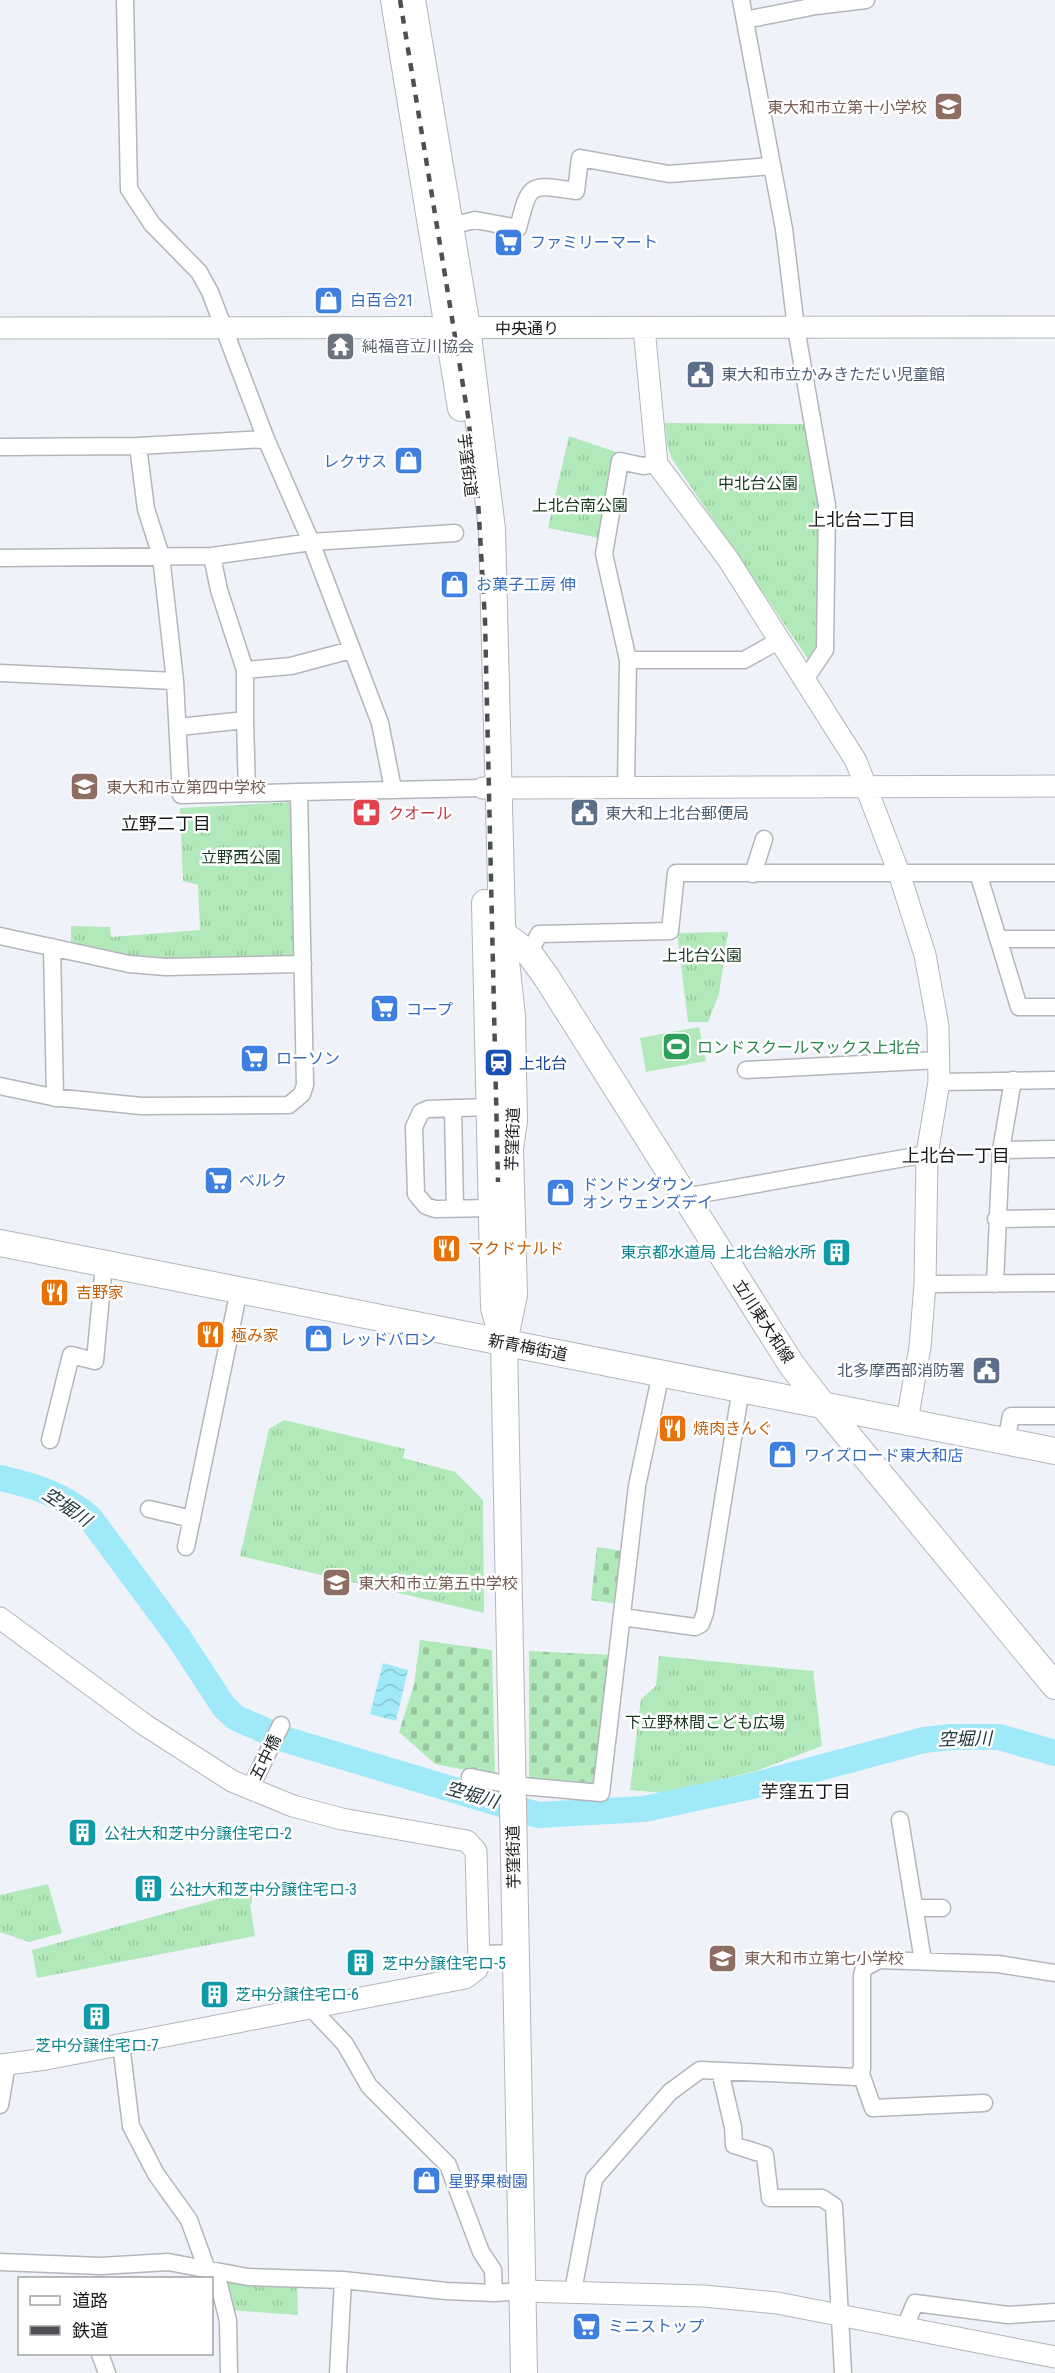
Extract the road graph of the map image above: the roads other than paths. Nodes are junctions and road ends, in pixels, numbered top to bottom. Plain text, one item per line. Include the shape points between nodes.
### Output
1 (125, 0) edge
2 (394, 0) edge
3 (412, 0) edge
4 (741, 0) edge
5 (866, 0) edge
6 (745, 20) junction
7 (772, 166) junction
8 (450, 226) junction
9 (457, 327) junction
10 (1055, 327) edge
11 (0, 328) edge
12 (644, 328) junction
13 (796, 328) junction
14 (223, 329) junction
15 (266, 439) junction
16 (138, 446) junction
17 (0, 447) edge
18 (657, 464) junction
19 (455, 533) dead end
20 (311, 542) junction
21 (161, 556) junction
22 (212, 556) junction
23 (0, 558) edge
24 (780, 640) junction
25 (351, 650) junction
26 (628, 660) junction
27 (245, 670) junction
28 (0, 673) edge
29 (806, 678) junction
30 (176, 681) junction
31 (245, 720) junction
32 (179, 727) junction
33 (1055, 786) edge
34 (626, 787) junction
35 (867, 787) junction
36 (491, 788) junction
37 (393, 789) junction
38 (248, 792) junction
39 (299, 792) junction
40 (764, 839) dead end
41 (899, 873) junction
42 (978, 873) junction
43 (1055, 873) edge
44 (753, 874) junction
45 (495, 935) junction
46 (0, 936) edge
47 (998, 939) junction
48 (1055, 939) edge
49 (52, 946) junction
50 (529, 953) junction
51 (303, 964) junction
52 (1055, 1006) edge
53 (939, 1060) junction
54 (747, 1070) dead end
55 (1013, 1080) junction
56 (1055, 1080) edge
57 (939, 1082) junction
58 (0, 1086) edge
59 (55, 1098) junction
60 (490, 1107) junction
61 (453, 1108) junction
62 (1055, 1149) edge
63 (1001, 1150) junction
64 (927, 1154) junction
65 (511, 1181) junction
66 (684, 1197) junction
67 (492, 1208) junction
68 (455, 1209) junction
69 (1055, 1218) edge
70 (996, 1219) junction
71 (0, 1244) edge
72 (104, 1264) junction
73 (1055, 1283) edge
74 (925, 1284) junction
75 (995, 1284) junction
76 (239, 1290) junction
77 (504, 1342) junction
78 (788, 1358) junction
79 (661, 1373) junction
80 (754, 1391) junction
81 (822, 1404) junction
82 (1055, 1416) edge
83 (907, 1421) junction
84 (50, 1440) dead end
85 (1006, 1441) junction
86 (1055, 1451) edge
87 (149, 1509) dead end
88 (192, 1519) junction
89 (186, 1547) dead end
90 (622, 1617) junction
91 (0, 1618) edge
92 (1055, 1686) edge
93 (281, 1725) dead end
94 (470, 1777) dead end
95 (250, 1789) junction
96 (512, 1791) junction
97 (900, 1820) dead end
98 (915, 1908) junction
99 (942, 1908) dead end
100 (515, 1953) junction
101 (479, 1954) junction
102 (923, 1961) junction
103 (1055, 1973) edge
104 (311, 2008) junction
105 (121, 2044) junction
106 (4, 2065) edge
107 (720, 2071) junction
108 (861, 2074) junction
109 (984, 2103) dead end
110 (0, 2105) edge
111 (0, 2262) edge
112 (211, 2270) junction
113 (101, 2272) edge
114 (343, 2280) junction
115 (522, 2291) junction
116 (573, 2291) junction
117 (494, 2293) junction
118 (1055, 2312) edge
119 (842, 2315) junction
120 (905, 2327) junction
121 (100, 2355) edge
122 (1055, 2357) edge
123 (107, 2373) edge
124 (229, 2373) edge
125 (338, 2373) edge
126 (524, 2373) edge
127 (843, 2373) edge

1 - 14 street via 129,189 152,224 199,272
2 - 9 main road, 芋窪街道
3 - 8 main road, 芋窪街道
4 - 6 street
5 - 6 street
6 - 7 street
7 - 8 street via 669,174 580,158 576,191 541,186 531,190 518,228 475,220
7 - 13 street
8 - 9 main road, 芋窪街道
9 - 12 street, 中央通り
9 - 14 street, 中央通り
9 - 36 main road, 芋窪街道 via 476,531
10 - 13 street, 中央通り
11 - 14 street, 中央通り
12 - 13 street, 中央通り
12 - 18 street
13 - 29 street via 827,504 825,650
14 - 15 street
15 - 16 street
15 - 20 street
16 - 17 street
16 - 21 street via 146,509
18 - 24 street via 728,559
18 - 26 street via 643,466 620,461 604,554
19 - 20 street
20 - 22 street
20 - 25 street
21 - 22 street
21 - 23 street
21 - 30 street
22 - 27 street
24 - 26 street via 744,660
24 - 29 street
25 - 27 street via 291,666
25 - 37 street via 380,723
26 - 34 street
27 - 31 street
28 - 30 street
29 - 35 street via 856,761
30 - 32 street
31 - 32 street
31 - 38 street
32 - 38 street via 181,795
33 - 35 street
34 - 35 street
34 - 36 street
35 - 41 street
36 - 37 street
36 - 45 main road, 芋窪街道
37 - 39 street
38 - 39 street
39 - 51 street
40 - 44 street
41 - 42 street
41 - 44 street
41 - 53 street via 925,955 938,1026
42 - 43 street
42 - 47 street
44 - 50 street via 676,873 670,931 540,934
45 - 50 main road, 立川東大和線
45 - 60 main road, 芋窪街道
45 - 65 main road, 芋窪街道 via 512,1017
46 - 49 street
47 - 48 street
47 - 52 street via 1019,1007
49 - 51 street via 138,965
49 - 59 street
50 - 66 main road, 立川東大和線
51 - 59 street via 305,1086 290,1105 173,1107
53 - 54 street
53 - 57 street
55 - 56 street
55 - 57 street
55 - 63 street
57 - 64 street
58 - 59 street
60 - 61 street
60 - 67 main road, 芋窪街道
61 - 68 street
61 - 68 street via 428,1108 421,1112 414,1127 419,1201 435,1209
62 - 63 street
63 - 70 street
64 - 66 street
64 - 74 street
65 - 67 street via 504,1198
65 - 77 main road, 芋窪街道 via 514,1295
66 - 78 main road, 立川東大和線
67 - 68 street
67 - 77 main road, 芋窪街道 via 494,1308
69 - 70 street
70 - 75 street
71 - 72 main road, 新青梅街道
72 - 76 main road, 新青梅街道
72 - 84 street via 95,1361 70,1355
73 - 75 street
74 - 75 street
74 - 83 street via 920,1347
76 - 77 main road, 新青梅街道
76 - 88 street
77 - 79 main road, 新青梅街道
77 - 96 main road, 芋窪街道
78 - 80 main road via 773,1386
78 - 81 main road, 立川東大和線
79 - 80 main road, 新青梅街道
79 - 90 street via 637,1485
80 - 81 main road, 新青梅街道
80 - 90 street via 700,1624 695,1627
81 - 83 main road, 新青梅街道
81 - 92 main road, 立川東大和線
82 - 85 street via 1011,1416
83 - 85 main road, 新青梅街道
85 - 86 main road, 新青梅街道
87 - 88 street
88 - 89 street
90 - 96 street via 601,1793
91 - 95 street via 191,1756
93 - 95 street, 五中橋
94 - 96 street
95 - 101 street via 342,1819 467,1841 476,1851
96 - 100 main road, 芋窪街道
97 - 98 street
98 - 99 street
98 - 102 street
100 - 101 street
100 - 115 main road, 芋窪街道
101 - 104 street via 477,1969 465,1978
102 - 103 street via 998,1964
102 - 108 street via 879,1960 864,1968
104 - 105 street
104 - 117 street via 345,2044 369,2086 448,2165 481,2252 493,2270
105 - 106 street
105 - 112 street via 131,2126 156,2174 189,2220
106 - 110 street
107 - 108 street via 850,2078
107 - 116 street via 700,2070 670,2092 594,2179
107 - 119 street via 734,2145 765,2155 770,2198 822,2198 834,2206
108 - 109 street via 873,2108
111 - 113 street
112 - 113 street via 168,2262
112 - 114 street via 248,2277
112 - 124 street via 228,2321
114 - 117 street
114 - 125 street
115 - 116 street
115 - 117 street
115 - 126 main road, 芋窪街道
116 - 119 street via 740,2299
118 - 120 street via 1008,2315 915,2303
119 - 120 street
119 - 127 street
120 - 122 street
121 - 123 street

